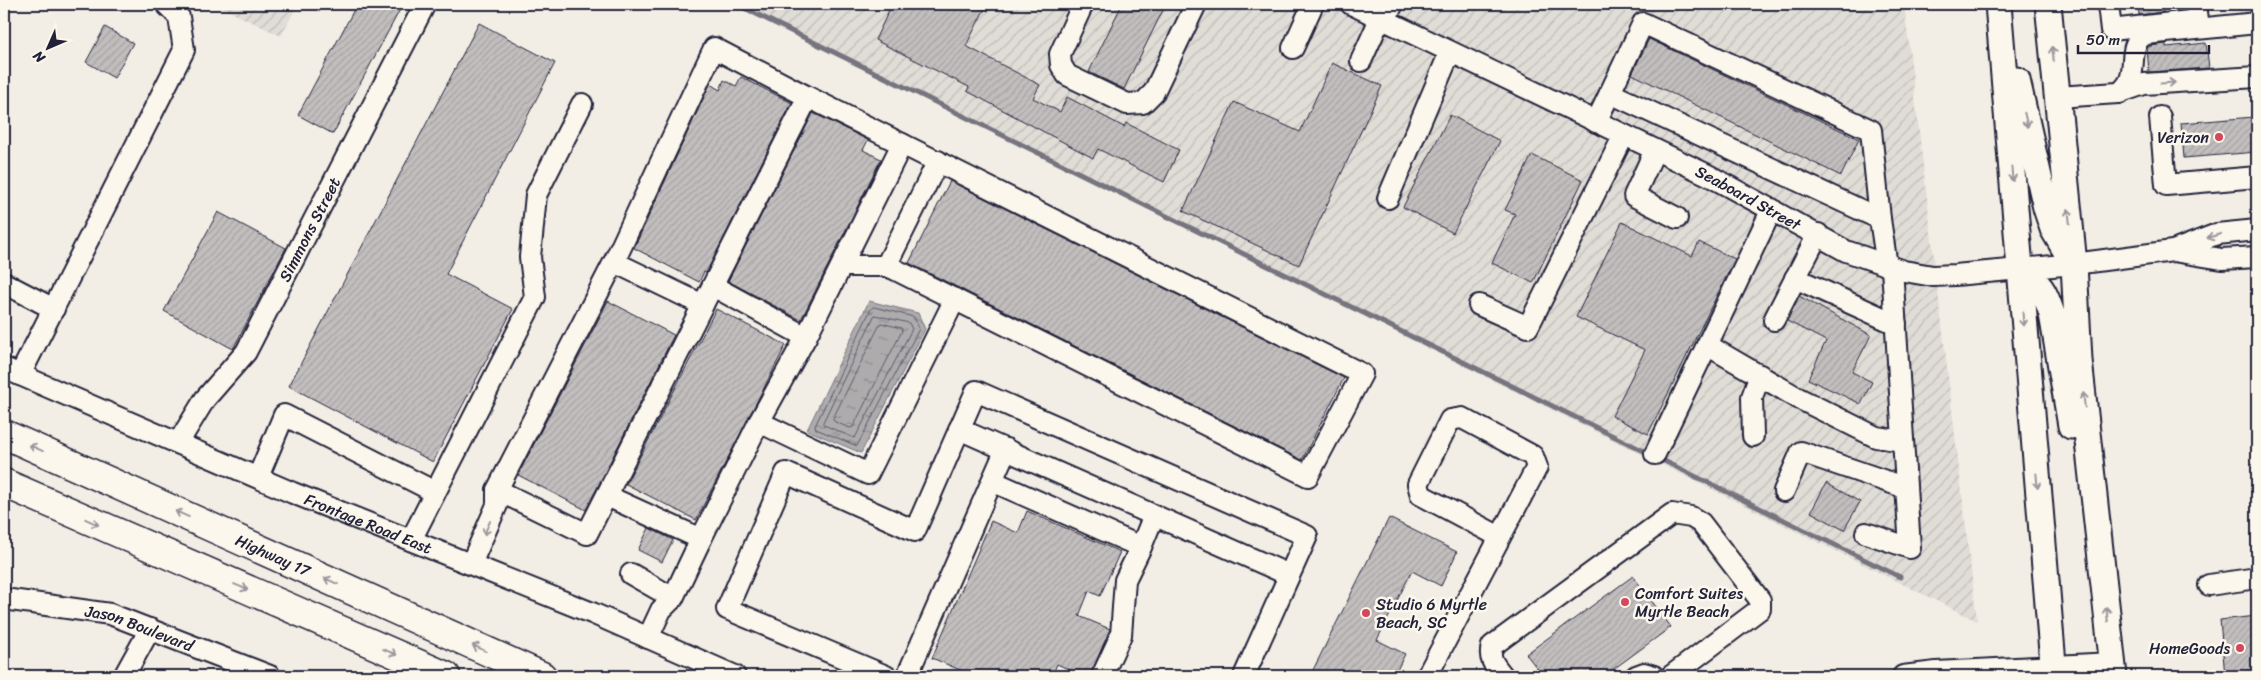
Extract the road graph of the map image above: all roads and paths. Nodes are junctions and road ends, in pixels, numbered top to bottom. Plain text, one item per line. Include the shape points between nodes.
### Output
1 (166, 4) edge
2 (425, 4) edge
3 (1083, 4) edge
4 (1196, 4) edge
5 (1313, 4) edge
6 (1351, 4) edge
7 (1999, 4) edge
8 (2048, 4) edge
9 (2108, 4) edge
10 (2196, 4) edge
11 (1386, 14) edge
12 (2257, 23) edge
13 (1293, 48) dead end
14 (1450, 52) junction
15 (1361, 61) dead end
16 (2257, 77) edge
17 (1610, 93) junction
18 (2120, 93) junction
19 (808, 97) junction
20 (2057, 97) junction
21 (582, 104) dead end
22 (2160, 117) dead end
23 (1596, 122) junction
24 (1624, 135) junction
25 (902, 144) junction
26 (1656, 150) junction
27 (938, 162) junction
28 (2257, 177) edge
29 (1388, 198) dead end
30 (1772, 209) junction
31 (1677, 218) dead end
32 (1880, 219) junction
33 (2257, 230) edge
34 (1818, 234) junction
35 (2173, 252) junction
36 (2257, 256) edge
37 (614, 262) junction
38 (2074, 264) junction
39 (842, 266) junction
40 (886, 266) junction
41 (1890, 267) junction
42 (2020, 270) junction
43 (1795, 278) junction
44 (4, 283) edge
45 (713, 286) junction
46 (955, 299) junction
47 (703, 305) junction
48 (1479, 305) dead end
49 (54, 308) junction
50 (1774, 320) dead end
51 (1896, 324) junction
52 (806, 337) junction
53 (1707, 344) junction
54 (12, 372) edge
55 (1760, 375) junction
56 (759, 422) junction
57 (959, 429) junction
58 (4, 434) edge
59 (1753, 436) dead end
60 (1903, 441) junction
61 (178, 443) junction
62 (1006, 449) junction
63 (1655, 454) dead end
64 (258, 477) junction
65 (992, 481) junction
66 (4, 483) edge
67 (1906, 488) junction
68 (497, 490) junction
69 (435, 492) junction
70 (1784, 492) dead end
71 (607, 496) junction
72 (1154, 515) junction
73 (2097, 523) junction
74 (1866, 533) dead end
75 (1500, 537) junction
76 (701, 539) junction
77 (411, 540) junction
78 (1141, 546) junction
79 (471, 564) junction
80 (631, 574) dead end
81 (1289, 575) junction
82 (2257, 578) edge
83 (2209, 585) dead end
84 (673, 598) junction
85 (4, 599) edge
86 (150, 629) junction
87 (648, 638) junction
88 (2113, 669) edge
89 (2054, 671) edge
90 (125, 676) edge
91 (270, 676) edge
92 (446, 676) edge
93 (542, 676) edge
94 (735, 676) edge
95 (886, 676) edge
96 (907, 676) edge
97 (1102, 676) edge
98 (1244, 676) edge
99 (1427, 676) edge
100 (1503, 676) edge
101 (1636, 676) edge
102 (1654, 676) edge
103 (1671, 676) edge
104 (1903, 676) edge

1 - 49 street via 179,17 184,50
2 - 61 street, Simmons Street via 246,352 205,400
3 - 4 street via 1060,54 1061,65 1067,75 1127,104 1143,103 1154,92
5 - 13 street
6 - 11 street, Seaboard Street
7 -> 38 main road via 2046,208 2057,238
7 -> 42 main road
20 -> 8 main road
9 - 10 street via 2111,30 2198,20
11 - 14 street, Seaboard Street
11 - 15 street
12 - 18 street via 2140,36 2130,80
14 - 23 street, Seaboard Street
14 - 29 street
18 -> 16 street via 2144,84
17 - 23 street
17 - 32 street
17 - 32 street via 1643,23 1871,130
18 - 20 street
19 - 25 street
19 - 37 street via 714,48
19 - 45 street
38 -> 20 main road
21 - 69 street via 536,195 530,257 535,297
22 - 28 street via 2166,185
23 - 24 street, Seaboard Street
24 - 26 street, Seaboard Street
24 - 48 street via 1528,327
25 - 27 street
25 - 39 street
26 - 30 street, Seaboard Street
26 - 31 street via 1634,196
27 - 40 street
27 - 46 street via 1362,374 1308,476
30 - 34 street, Seaboard Street
30 - 53 street
32 - 41 street
33 -> 35 street, Seaboard Street via 2217,234
34 - 41 street, Seaboard Street via 1846,251
34 - 43 street
35 - 36 street, Seaboard Street via 2222,259
35 - 38 street, Seaboard Street
37 - 47 street
37 - 68 street
38 - 42 street, Seaboard Street
73 -> 38 main road via 2079,360
39 - 40 street
39 - 52 street
40 - 46 street
41 - 42 street, Seaboard Street via 1933,276
41 - 51 street
42 - 73 main road via 2039,284 2052,314 2073,437
42 -> 89 main road
43 - 50 street
43 - 51 street
44 - 49 street
45 - 47 street
45 - 52 street
46 - 56 street via 868,474
47 - 71 street
49 - 54 street
51 - 60 street
52 - 56 street
53 - 55 street
53 - 63 street
54 - 61 street, Frontage Road East
55 - 59 street via 1752,397
55 - 60 street via 1876,437
56 - 76 street
57 - 62 street
57 - 81 street via 976,391 1307,536
57 - 95 street via 916,531 786,473 727,609
93 -> 58 highway, Highway 17
60 - 67 street
61 - 64 street, Frontage Road East
62 - 65 street
62 - 72 street
64 - 69 street via 284,415
64 - 77 street, Frontage Road East
65 - 78 street
65 - 96 street
66 -> 92 highway
67 - 70 street via 1801,452
67 - 74 street via 1910,548
68 - 71 street via 588,534
68 -> 79 street via 497,505
69 - 77 street
71 - 76 street
72 - 78 street
72 - 81 street
88 -> 73 main road
75 - 75 street via 1536,468 1534,456 1462,418 1450,420 1418,484 1421,495
75 - 99 street
76 - 84 street
77 - 79 street, Frontage Road East
78 - 97 street via 1125,580 1121,634
79 - 87 street, Frontage Road East
80 - 84 street
81 - 98 street
82 - 83 street
84 - 87 street via 661,610
85 - 86 street, Jason Boulevard via 110,614
86 - 90 street
86 - 91 street, Jason Boulevard
87 - 94 street, Frontage Road East
88 - 89 street
89 - 104 street via 1936,672
100 - 103 street via 1492,662 1492,646 1672,514 1680,514 1701,523 1760,600 1760,609
101 - 102 street via 1644,673

